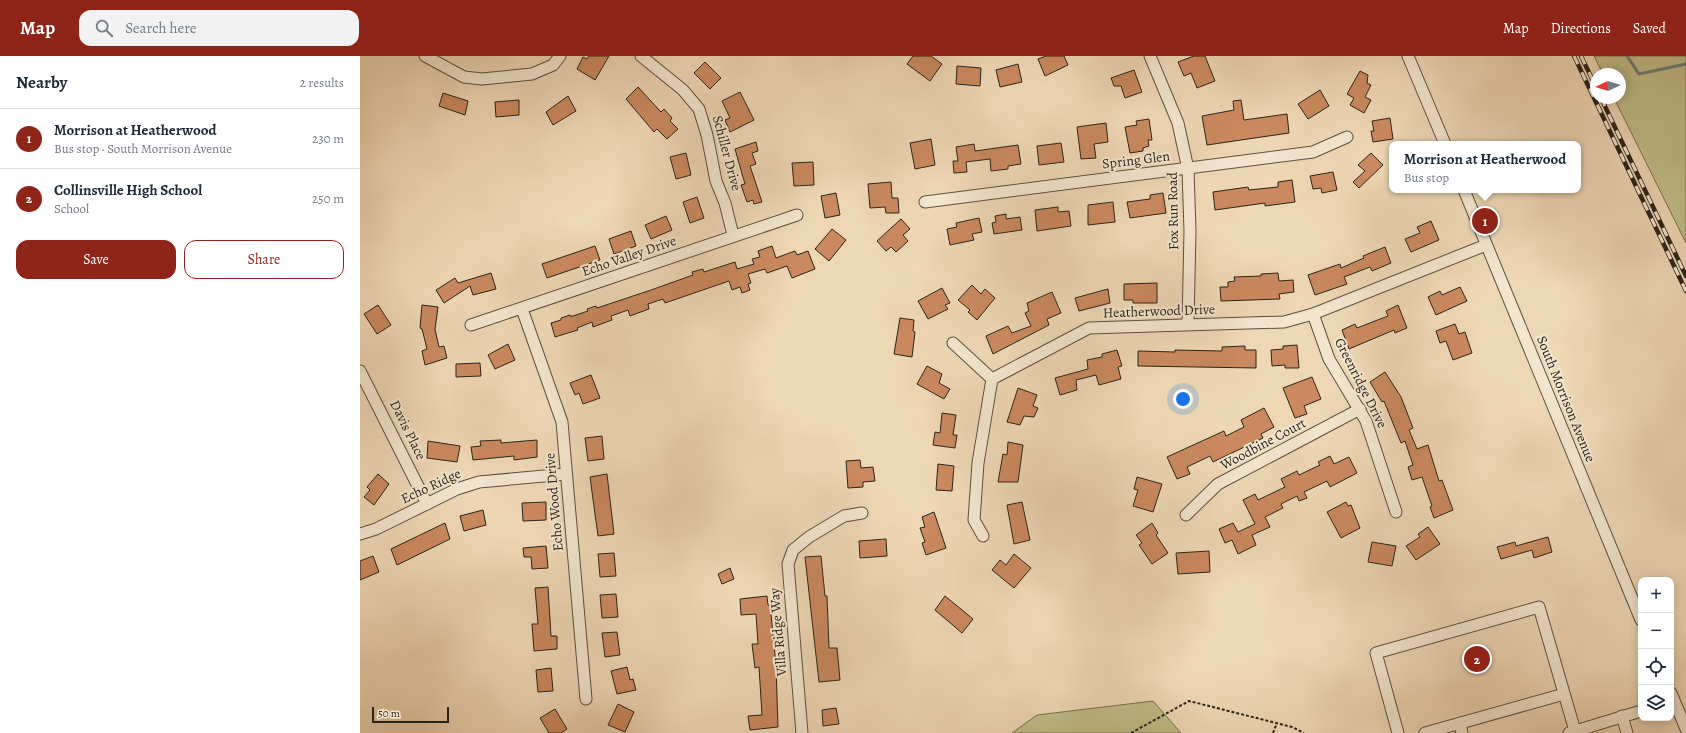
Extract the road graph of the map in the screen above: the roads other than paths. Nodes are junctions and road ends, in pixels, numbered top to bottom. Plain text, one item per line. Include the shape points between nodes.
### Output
1 (425, 56) edge
2 (560, 56) edge
3 (641, 56) edge
4 (1150, 56) edge
5 (1408, 56) edge
6 (1347, 137) dead end
7 (1444, 141) edge
8 (1188, 169) junction
9 (1465, 193) edge
10 (925, 202) dead end
11 (797, 215) dead end
12 (733, 235) junction
13 (1486, 245) junction
14 (522, 309) junction
15 (1313, 314) junction
16 (1188, 324) junction
17 (471, 325) dead end
18 (953, 343) dead end
19 (360, 371) edge
20 (992, 379) junction
21 (1360, 409) junction
22 (566, 474) junction
23 (427, 504) junction
24 (1396, 512) dead end
25 (862, 513) dead end
26 (1186, 515) dead end
27 (360, 534) edge
28 (983, 536) dead end
29 (1638, 613) edge
30 (1564, 694) junction
31 (586, 699) dead end
32 (1674, 702) edge
33 (1638, 712) edge
34 (1622, 716) junction
35 (1461, 728) edge
36 (1686, 729) edge
37 (1572, 732) edge
38 (802, 733) edge
39 (1398, 733) edge
40 (1425, 733) edge
41 (1627, 733) edge

1 - 2 street via 464,77 482,79 532,74 553,65
3 - 12 street, Schiller Drive via 683,90 699,110 716,181
4 - 8 street, Fox Run Road via 1178,123
5 - 7 street
6 - 8 street, Spring Glen via 1313,152
8 - 10 street, Spring Glen
8 - 16 street, Fox Run Road
9 - 13 street, South Morrison Avenue
11 - 12 street, Echo Valley Drive
12 - 14 street, Echo Valley Drive
13 - 15 street, Heatherwood Drive
13 - 29 street, South Morrison Avenue
14 - 17 street, Echo Valley Drive
14 - 22 street, Echo Wood Drive via 562,422
15 - 16 street, Heatherwood Drive via 1272,323
15 - 21 street, Greenridge Drive via 1329,358
16 - 20 street, Heatherwood Drive via 1089,328
18 - 20 street
19 - 23 street, Davis Place
20 - 28 street via 978,463 974,520
21 - 24 street, Greenridge Drive
21 - 26 street, Woodbine Court via 1218,484
22 - 23 street, Echo Ridge via 479,482 457,489
22 - 31 street, Echo Wood Drive
23 - 27 street, Echo Ridge
25 - 38 street, Villa Ridge Way via 844,516 809,537 793,550 788,564
30 - 35 street
30 - 37 street
30 - 39 street via 1539,607 1376,653
32 - 36 street
33 - 34 street
34 - 37 street
34 - 41 street
35 - 40 street

